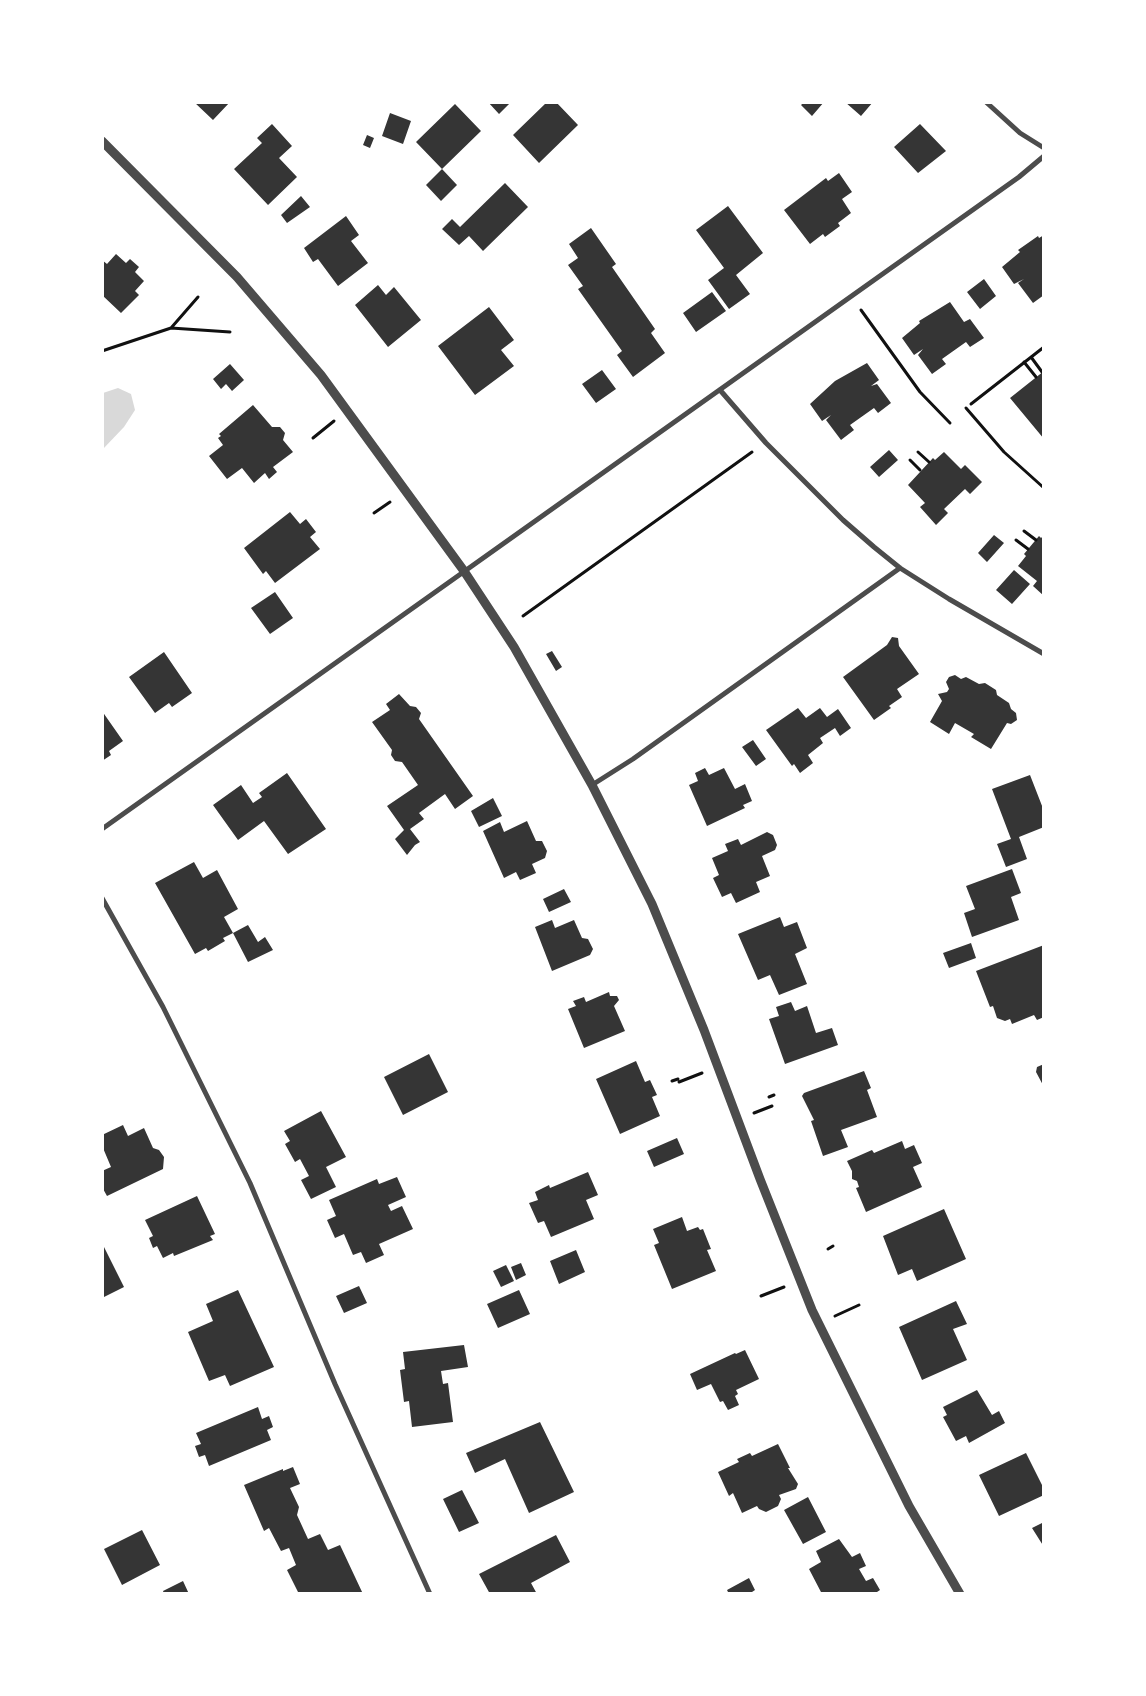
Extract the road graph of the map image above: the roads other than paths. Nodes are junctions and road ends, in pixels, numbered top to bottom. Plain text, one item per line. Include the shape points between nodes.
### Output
1 (986, 102) edge
2 (102, 142) edge
3 (1044, 148) edge
4 (1044, 156) edge
5 (720, 390) junction
6 (900, 568) junction
7 (464, 572) junction
8 (1044, 654) edge
9 (592, 785) junction
10 (102, 829) edge
11 (102, 898) edge
12 (430, 1594) edge
13 (960, 1594) edge

1 - 3 street via 1020,133
2 - 7 street via 237,277 321,375
4 - 5 street
5 - 6 street via 766,443 842,520
5 - 7 street
6 - 8 street
6 - 9 street
7 - 9 street via 514,647
7 - 10 street
9 - 13 street via 667,940 818,1323 905,1498
11 - 12 street via 163,1007 250,1183 335,1384

